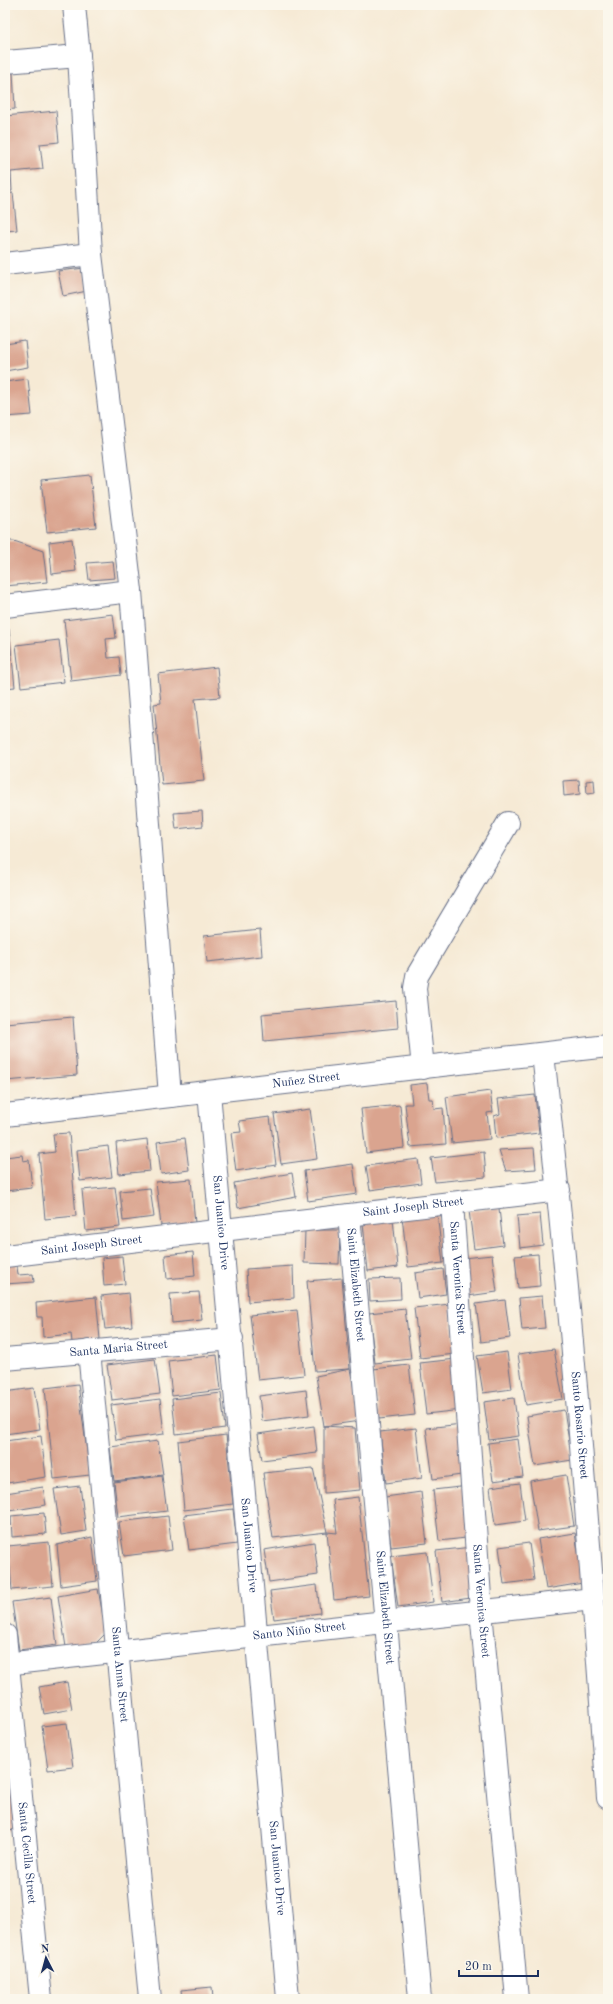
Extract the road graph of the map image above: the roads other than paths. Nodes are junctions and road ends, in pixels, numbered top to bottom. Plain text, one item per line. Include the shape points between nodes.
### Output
1 (74, 5) edge
2 (79, 56) junction
3 (5, 62) edge
4 (91, 254) junction
5 (5, 264) edge
6 (131, 590) junction
7 (5, 606) edge
8 (508, 823) dead end
9 (608, 1046) edge
10 (543, 1054) junction
11 (423, 1068) junction
12 (209, 1092) junction
13 (170, 1096) junction
14 (5, 1115) edge
15 (559, 1190) junction
16 (452, 1203) junction
17 (349, 1215) junction
18 (222, 1230) junction
19 (5, 1256) edge
20 (232, 1339) junction
21 (89, 1350) junction
22 (5, 1359) edge
23 (593, 1599) junction
24 (481, 1611) junction
25 (386, 1622) junction
26 (5, 1635) edge
27 (257, 1636) junction
28 (118, 1651) junction
29 (6, 1664) edge
30 (608, 1798) edge
31 (41, 1999) edge
32 (150, 1999) edge
33 (288, 1999) edge
34 (420, 1999) edge
35 (517, 1999) edge

1 - 2 street
2 - 3 street
2 - 4 street
4 - 5 street
4 - 6 street
6 - 7 street
6 - 13 street
8 - 11 street via 417,976 415,988
9 - 10 street, Nuñez Street
10 - 11 street, Nuñez Street
10 - 15 street, Santo Rosario Street
11 - 12 street, Nuñez Street
12 - 13 street, Nuñez Street
12 - 18 street, San Juanico Drive
13 - 14 street, Nuñez Street
15 - 16 street, Saint Joseph Street
15 - 23 street, Santo Rosario Street
16 - 17 street, Saint Joseph Street
16 - 24 street, Santa Veronica Street
17 - 18 street, Saint Joseph Street
17 - 25 street, Saint Elizabeth Street
18 - 19 street, Saint Joseph Street
18 - 20 street, San Juanico Drive
20 - 21 street, Santa Maria Street
20 - 27 street, San Juanico Drive
21 - 22 street, Santa Maria Street
21 - 28 street, Santa Anna Street
23 - 24 street, Santo Niño Street
23 - 30 street, Santo Rosario Street
24 - 25 street, Santo Niño Street
24 - 35 street, Santa Veronica Street
25 - 27 street, Santo Niño Street
25 - 34 street, Saint Elizabeth Street
26 - 29 street, Santa Cecilla Street
27 - 28 street, Santo Niño Street
27 - 33 street, San Juanico Drive
28 - 29 street, Santo Niño Street
28 - 32 street, Santa Anna Street
29 - 31 street, Santa Cecilla Street

